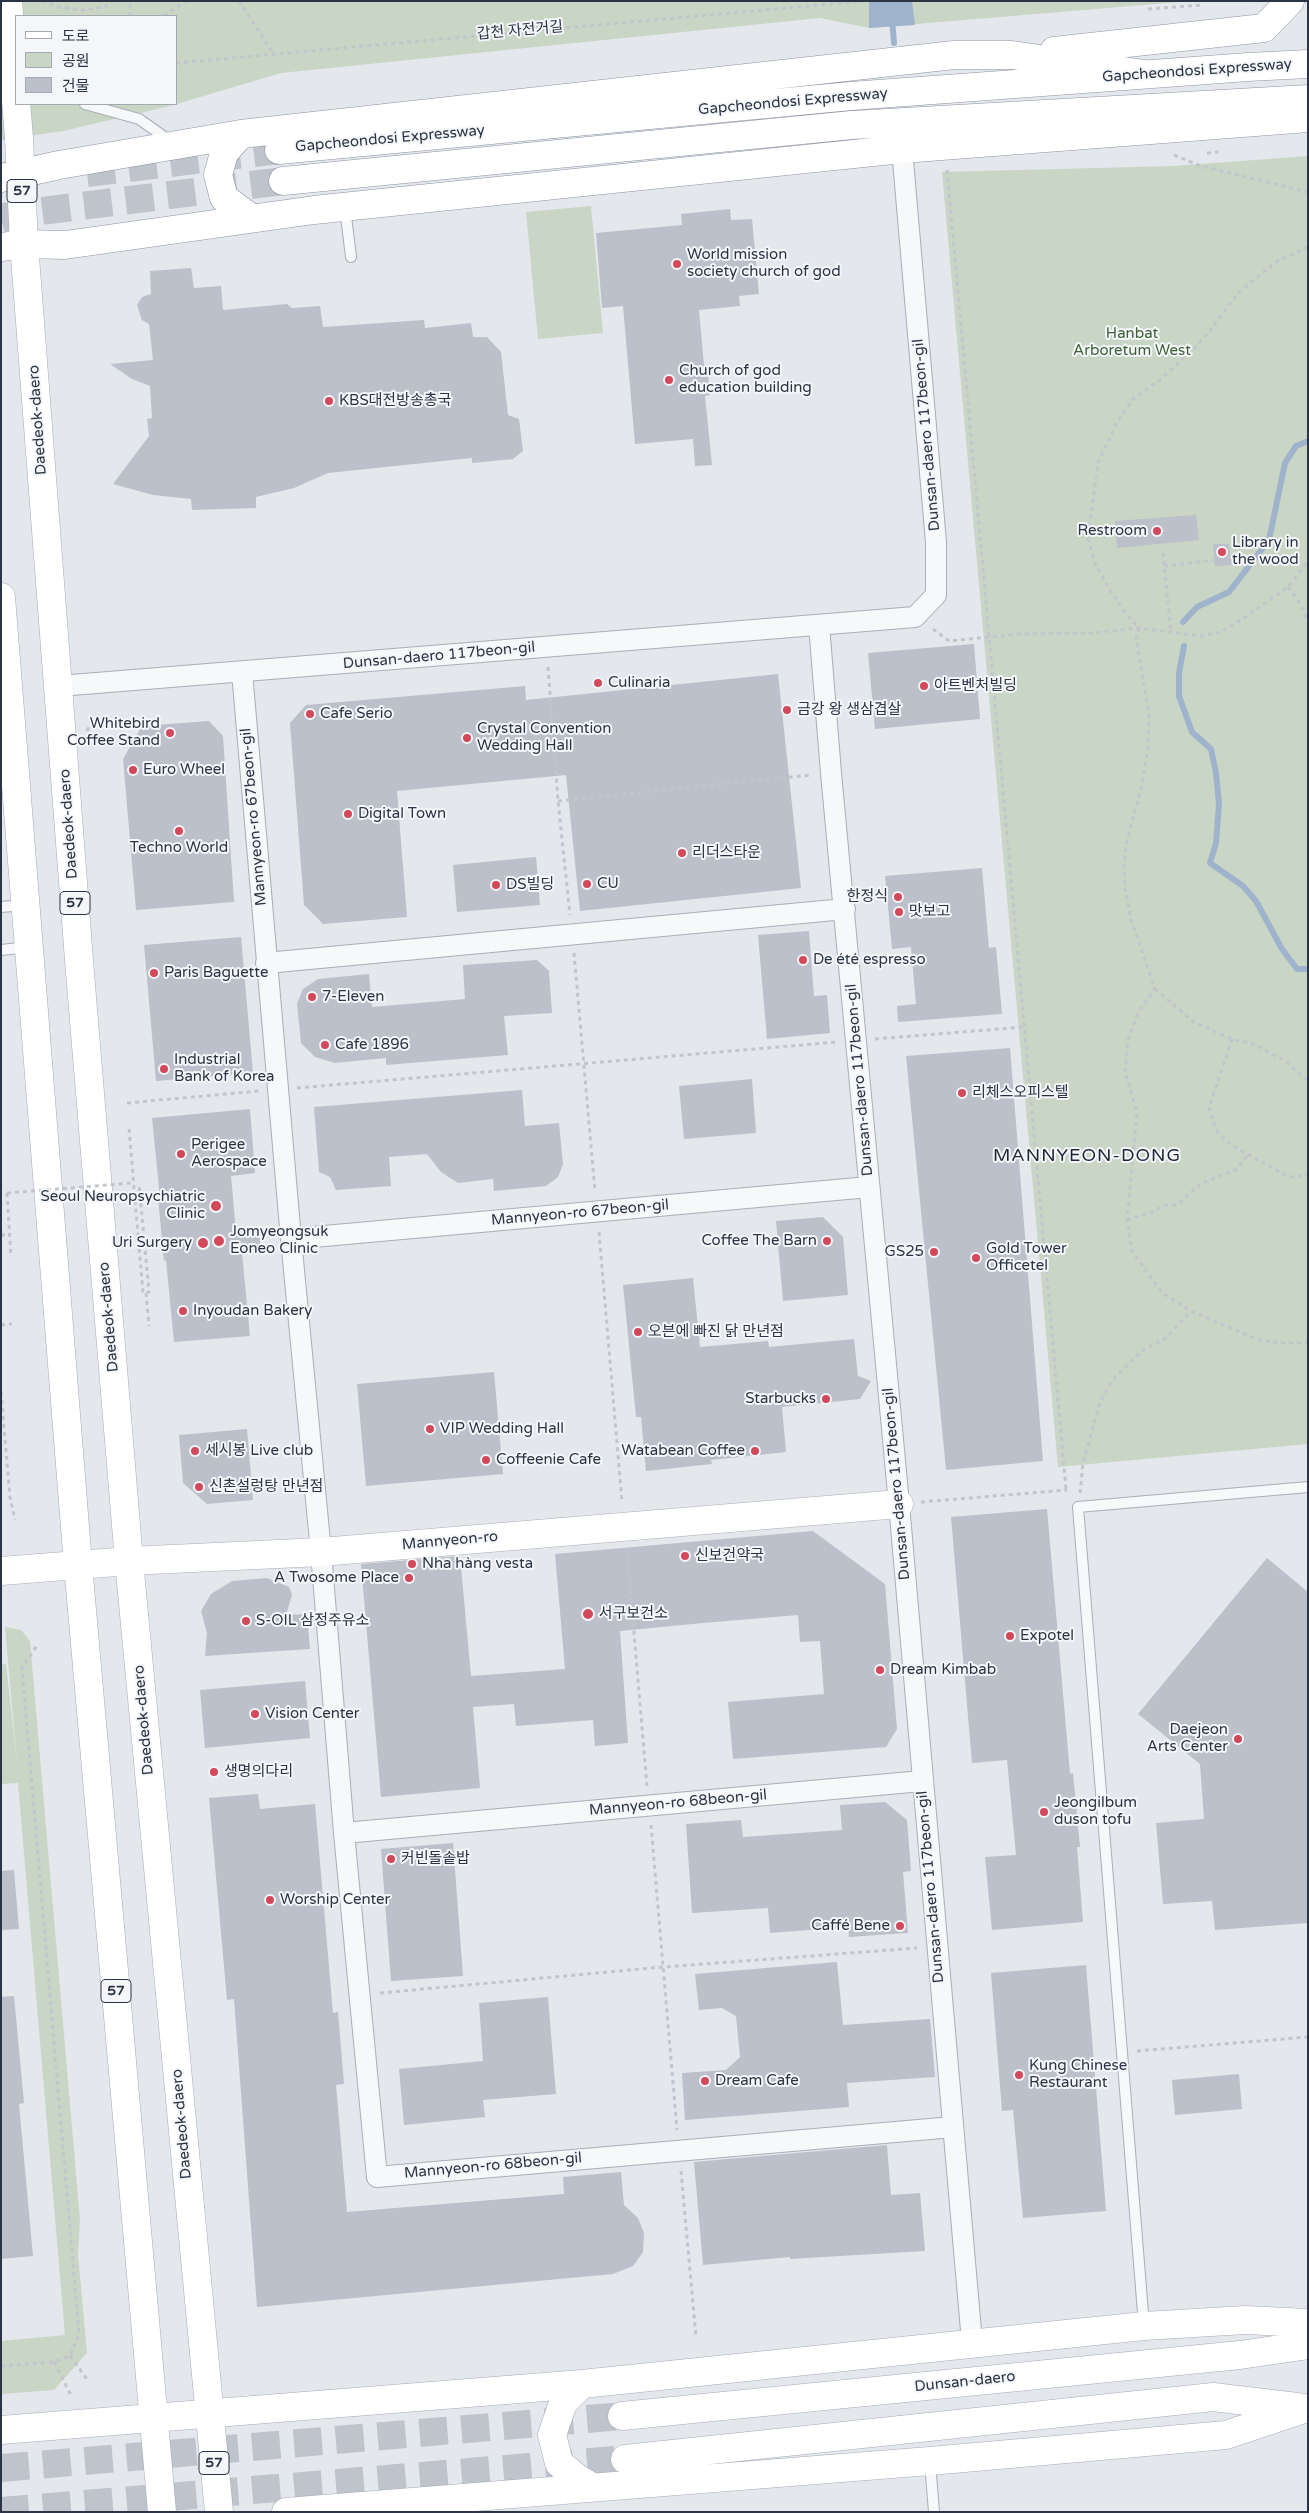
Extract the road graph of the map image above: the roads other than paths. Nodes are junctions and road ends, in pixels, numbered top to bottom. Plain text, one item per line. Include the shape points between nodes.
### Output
1 (8, 1) edge
2 (1290, 1) edge
3 (1012, 55) junction
4 (1308, 64) edge
5 (1144, 74) junction
6 (15, 88) edge
7 (1308, 99) edge
8 (1257, 101) junction
9 (16, 105) edge
10 (89, 105) edge
11 (1308, 108) edge
12 (1308, 118) edge
13 (241, 134) junction
14 (174, 146) junction
15 (902, 149) junction
16 (280, 150) tunnel mouth
17 (12, 176) edge
18 (283, 182) tunnel mouth
19 (345, 207) junction
20 (251, 218) junction
21 (13, 246) edge
22 (351, 257) dead end
23 (1, 597) edge
24 (820, 625) junction
25 (242, 672) junction
26 (59, 686) junction
27 (13, 906) edge
28 (845, 909) junction
29 (29, 947) junction
30 (1, 950) edge
31 (266, 962) junction
32 (870, 1187) junction
33 (290, 1239) junction
34 (1308, 1487) edge
35 (899, 1504) junction
36 (321, 1552) junction
37 (129, 1561) junction
38 (78, 1564) junction
39 (1, 1571) edge
40 (922, 1781) junction
41 (344, 1833) junction
42 (953, 2127) junction
43 (1308, 2323) edge
44 (1144, 2326) junction
45 (972, 2342) junction
46 (1308, 2345) edge
47 (582, 2384) junction
48 (1307, 2408) edge
49 (210, 2414) junction
50 (622, 2416) tunnel mouth
51 (154, 2418) junction
52 (1, 2430) edge
53 (625, 2459) tunnel mouth
54 (930, 2461) junction
55 (592, 2487) junction
56 (162, 2512) edge
57 (219, 2512) edge
58 (286, 2512) edge
59 (934, 2512) edge

1 - 6 main road, Daedeok-daero / 57, bridge
2 - 3 main road via 1264,28
3 - 5 main road
3 - 13 main road via 954,55 878,62
4 - 5 main road, Gapcheondosi Expressway
5 - 16 main road, Gapcheondosi Expressway via 852,96
7 - 8 main road, Gapcheondosi Expressway
8 - 11 main road
8 - 18 main road, Gapcheondosi Expressway via 852,125
9 - 17 main road, Daedeok-daero / 57, bridge via 19,138
10 - 14 lane via 139,119
12 - 15 main road
13 - 14 main road
13 - 20 main road via 224,153 218,175 224,198
14 - 17 main road
15 - 19 main road
15 - 24 street, Dunsan-daero 117beon-gil via 936,542 936,595 915,617
17 - 21 main road, Daedeok-daero / 57
19 - 20 main road
19 - 22 lane
20 - 21 main road via 65,245
21 - 26 main road, Daedeok-daero / 57
23 - 27 main road, 57
24 - 25 street, Dunsan-daero 117beon-gil
24 - 28 street, Dunsan-daero 117beon-gil
25 - 26 street, Dunsan-daero 117beon-gil
25 - 31 street, Mannyeon-ro 67beon-gil
26 - 37 main road, Daedeok-daero / 57
27 - 29 main road, 57
28 - 31 street
28 - 32 street, Dunsan-daero 117beon-gil
29 - 30 lane
29 - 38 main road, 57
31 - 33 street, Mannyeon-ro 67beon-gil
32 - 33 street, Mannyeon-ro 67beon-gil
32 - 35 street, Dunsan-daero 117beon-gil
33 - 36 street, Mannyeon-ro 67beon-gil
34 - 44 lane via 1078,1507
35 - 36 main road, Mannyeon-ro
35 - 40 street, Dunsan-daero 117beon-gil
36 - 37 main road, Mannyeon-ro
36 - 41 street, Mannyeon-ro 68beon-gil
37 - 38 main road, Mannyeon-ro
37 - 49 main road, Daedeok-daero / 57
38 - 39 main road, Mannyeon-ro
38 - 51 main road, 57
40 - 41 street, Mannyeon-ro 68beon-gil
40 - 42 street, Dunsan-daero 117beon-gil
41 - 42 street, Mannyeon-ro 68beon-gil via 377,2176
42 - 45 street, Dunsan-daero 117beon-gil
43 - 44 main road via 1245,2320
44 - 45 main road
45 - 47 main road
46 - 50 main road, Dunsan-daero via 1240,2355
47 - 49 main road
47 - 55 main road via 563,2402 552,2434 559,2463
48 - 53 main road via 1213,2397
48 - 54 main road via 1226,2435
49 - 51 main road
49 - 57 main road, Daedeok-daero / 57
51 - 52 main road
51 - 56 main road, 57
54 - 55 main road
54 - 59 lane
55 - 58 main road

